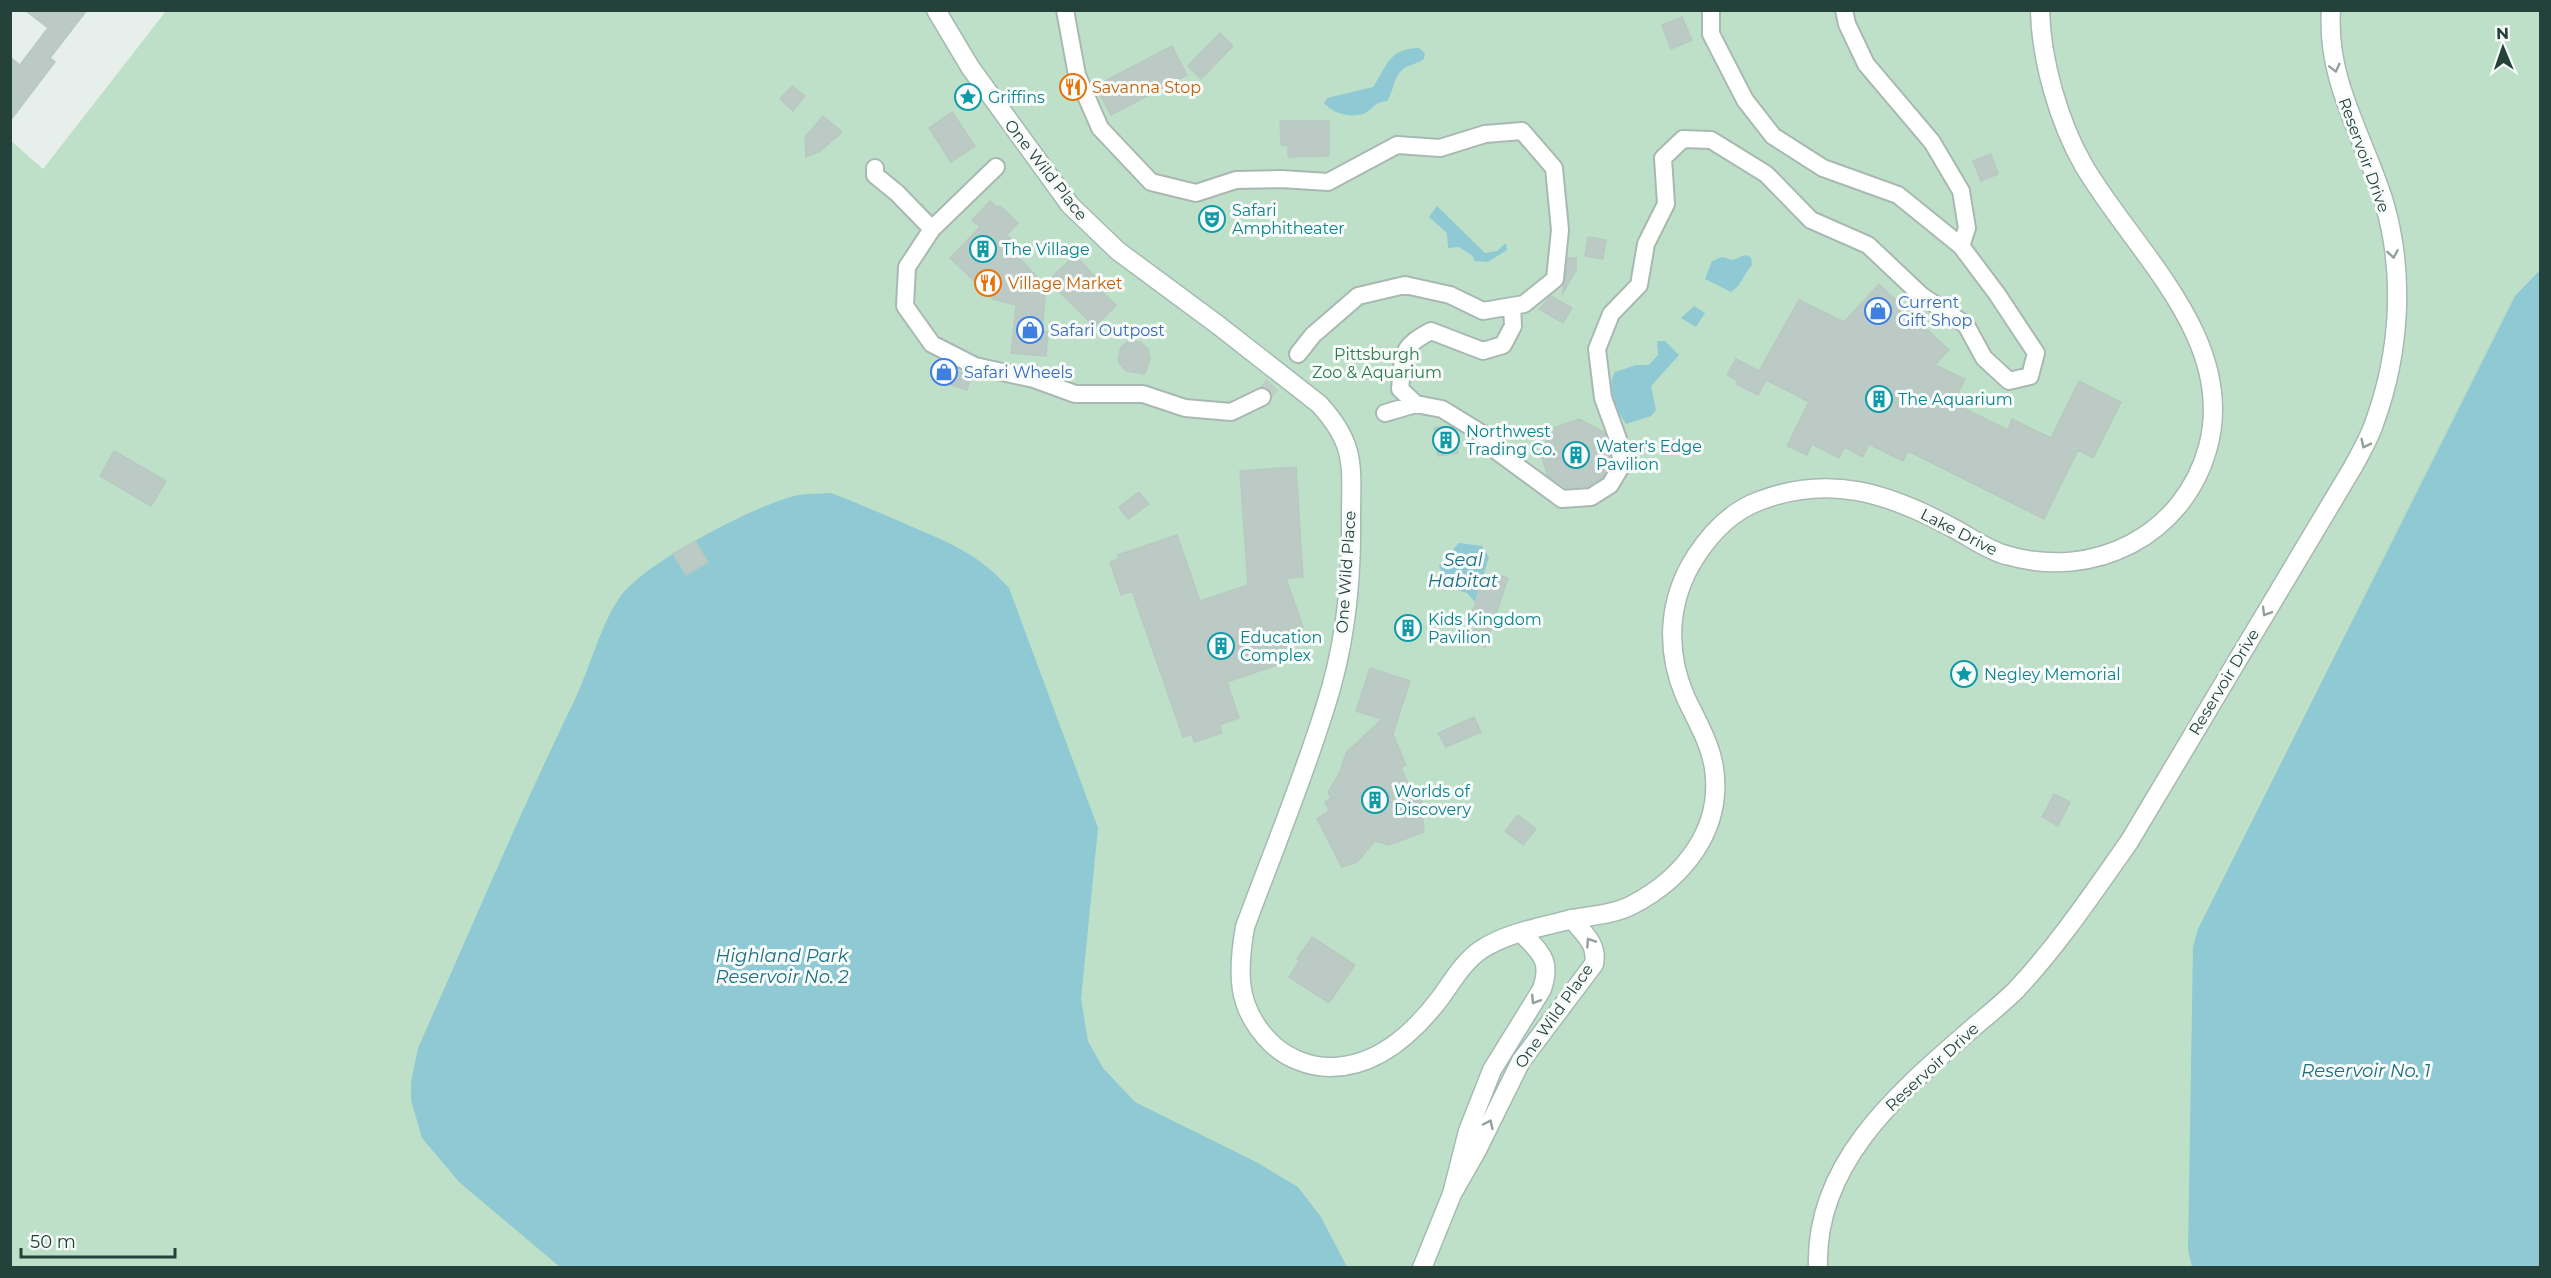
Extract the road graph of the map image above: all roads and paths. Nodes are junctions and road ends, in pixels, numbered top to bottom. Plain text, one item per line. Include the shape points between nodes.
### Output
1 (936, 10) edge
2 (1065, 10) edge
3 (1711, 10) edge
4 (1844, 10) edge
5 (2040, 10) edge
6 (2331, 10) edge
7 (875, 168) dead end
8 (996, 168) dead end
9 (932, 229) junction
10 (1961, 246) junction
11 (1512, 306) junction
12 (1298, 354) tunnel mouth
13 (1262, 397) tunnel mouth
14 (1416, 404) junction
15 (1385, 413) dead end
16 (1572, 920) junction
17 (1521, 932) junction
18 (1452, 1194) junction
19 (1422, 1268) edge
20 (1818, 1268) edge

1 - 17 street, One Wild Place, bridge via 970,67 1070,205 1118,251 1319,404 1335,421 1349,448 1351,531 1347,609 1326,707 1245,927 1239,962 1246,1008 1252,1021 1278,1051 1299,1061 1325,1067 1362,1063 1412,1030 1480,950
2 - 11 street via 1077,75 1100,128 1151,182 1196,193 1236,180 1328,182 1397,145 1440,148 1485,134 1522,131 1554,168 1560,230 1555,279 1524,304
3 - 10 street via 1711,34 1745,100 1773,136 1823,168 1898,195
4 - 10 street via 1866,63 1932,142 1960,191 1967,228
5 - 16 street, Lake Drive via 2049,74 2072,143 2095,183 2169,288 2199,342 2210,374 2212,429 2199,474 2182,500 2152,530 2126,547 2094,560 2041,562 2003,555 1896,501 1833,487 1785,492 1754,502 1730,518 1708,538 1692,561 1675,600 1671,624 1676,671 1714,768 1715,794 1702,842 1688,862 1630,906
6 -> 20 street, Reservoir Drive via 2333,57 2344,101 2384,202 2395,259 2397,320 2389,373 2375,423 2354,467 2093,896 2015,991 1910,1083 1872,1123 1842,1168 1820,1229
7 - 9 street via 875,175
8 - 9 street
9 - 13 street via 907,267 905,306 932,344 975,366 1075,394 1143,394 1185,408 1231,412
10 - 14 street via 2036,353 2030,376 2009,381 1984,358 1966,325 1922,296 1868,244 1811,220 1766,174 1712,140 1683,139 1663,158 1666,204 1646,244 1639,285 1611,314 1597,349 1603,398 1618,439 1622,465 1610,485 1591,497 1562,499 1498,452 1481,433 1442,409
11 - 12 street via 1483,311 1450,296 1405,285 1358,296 1313,335
11 - 14 street via 1513,326 1503,345 1483,351 1431,331 1411,341 1404,356 1400,389
14 - 15 street
16 - 17 street, One Wild Place
18 -> 16 street, One Wild Place via 1521,1061 1594,964 1594,946
17 -> 18 street, One Wild Place via 1544,958 1546,976 1542,989 1492,1070 1468,1131
18 - 19 street, One Wild Place

